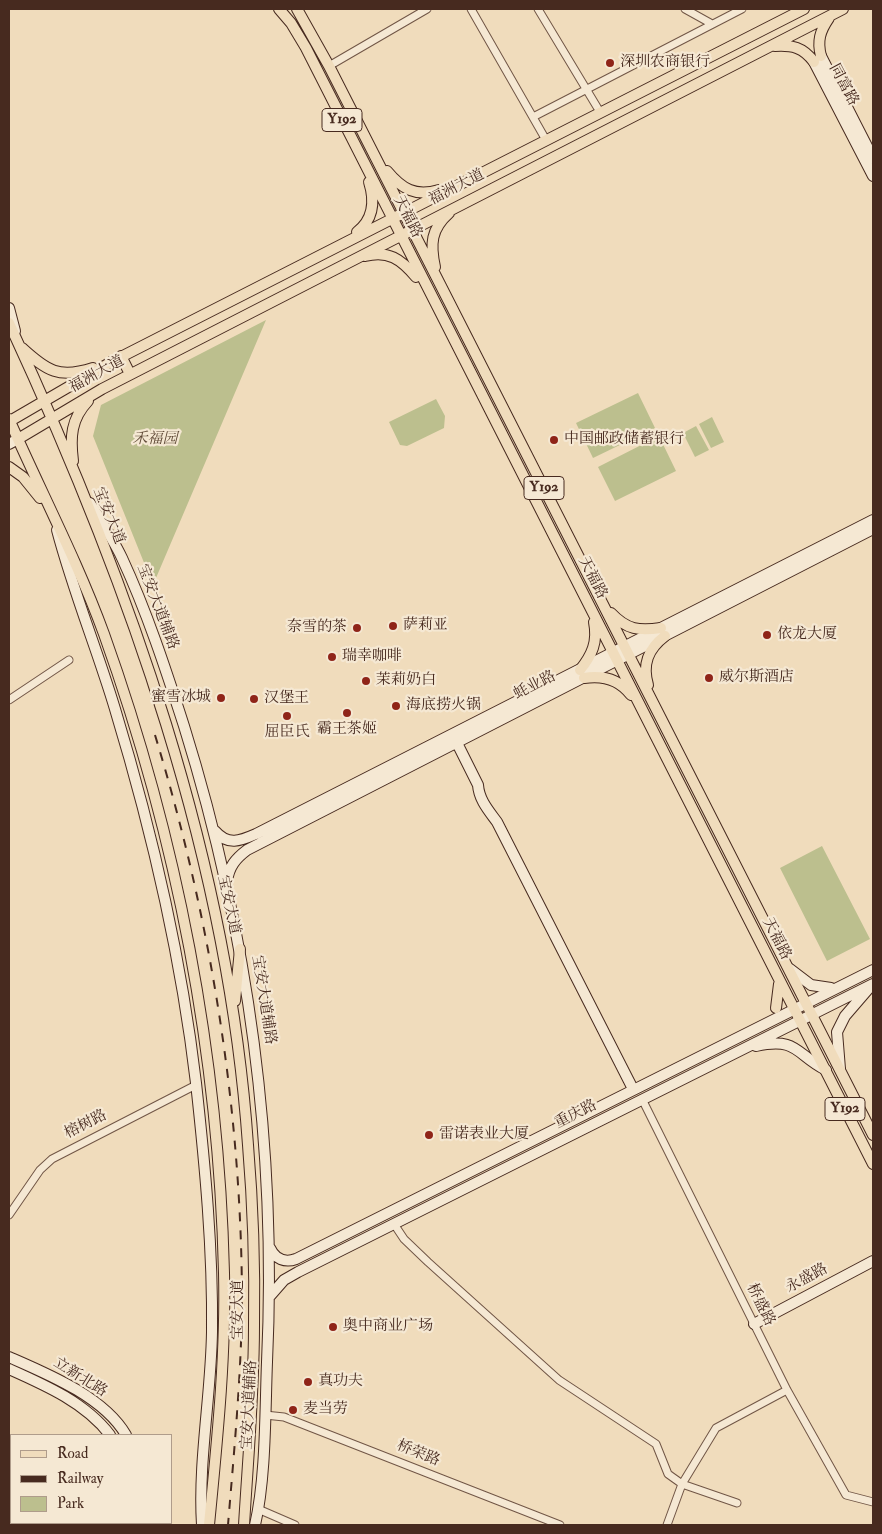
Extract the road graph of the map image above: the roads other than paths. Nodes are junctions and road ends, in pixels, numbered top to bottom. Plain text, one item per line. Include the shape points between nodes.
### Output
1 (279, 9) edge
2 (297, 9) edge
3 (427, 9) edge
4 (471, 9) edge
5 (538, 9) edge
6 (685, 9) edge
7 (742, 9) edge
8 (804, 9) edge
9 (843, 9) edge
10 (792, 12) edge
11 (831, 15) junction
12 (712, 24) junction
13 (769, 47) junction
14 (817, 59) junction
15 (329, 66) junction
16 (587, 89) junction
17 (600, 112) junction
18 (534, 117) junction
19 (546, 140) junction
20 (375, 157) junction
21 (873, 158) edge
22 (363, 162) junction
23 (873, 176) edge
24 (459, 184) junction
25 (466, 200) junction
26 (403, 212) junction
27 (391, 218) junction
28 (412, 228) junction
29 (399, 235) junction
30 (341, 244) junction
31 (352, 259) junction
32 (437, 278) junction
33 (427, 288) junction
34 (9, 308) edge
35 (9, 323) edge
36 (18, 344) junction
37 (117, 359) junction
38 (130, 374) junction
39 (102, 389) junction
40 (44, 402) junction
41 (51, 419) junction
42 (9, 421) edge
43 (13, 442) edge
44 (9, 467) edge
45 (77, 479) junction
46 (54, 519) junction
47 (873, 520) edge
48 (873, 529) edge
49 (601, 600) junction
50 (588, 605) junction
51 (663, 632) junction
52 (626, 651) junction
53 (615, 657) junction
54 (70, 660) dead end
55 (582, 674) junction
56 (9, 700) edge
57 (654, 705) junction
58 (643, 712) junction
59 (457, 743) junction
60 (214, 830) junction
61 (227, 885) junction
62 (240, 950) junction
63 (789, 968) junction
64 (873, 970) edge
65 (777, 976) junction
66 (872, 984) edge
67 (838, 987) junction
68 (807, 1001) junction
69 (793, 1008) junction
70 (234, 1015) junction
71 (814, 1015) junction
72 (800, 1021) junction
73 (755, 1027) junction
74 (740, 1050) junction
75 (826, 1070) junction
76 (840, 1070) junction
77 (196, 1085) junction
78 (634, 1089) junction
79 (642, 1099) junction
80 (873, 1135) edge
81 (873, 1164) edge
82 (9, 1215) edge
83 (394, 1224) junction
84 (340, 1237) junction
85 (270, 1248) junction
86 (346, 1248) junction
87 (873, 1261) edge
88 (270, 1296) junction
89 (754, 1324) junction
90 (9, 1358) edge
91 (9, 1368) edge
92 (787, 1390) junction
93 (265, 1416) junction
94 (109, 1434) edge
95 (125, 1434) edge
96 (682, 1484) junction
97 (873, 1502) edge
98 (737, 1503) dead end
99 (258, 1509) junction
100 (202, 1525) edge
101 (209, 1525) edge
102 (244, 1525) edge
103 (255, 1525) edge
104 (295, 1525) edge
105 (560, 1525) edge
106 (667, 1525) edge

1 - 22 main road, 天福路 / Y192 via 300,36
2 - 15 main road, 天福路 / Y192
3 - 15 street
4 - 18 street
5 - 16 street
6 - 12 street
7 - 12 street
8 - 10 main road, 福洲大道
9 - 11 main road, 福洲大道
10 - 17 main road, 福洲大道
11 - 13 main road, 福洲大道
11 - 14 main road via 822,29
12 - 16 street
13 - 14 main road via 792,45
13 - 25 main road, 福洲大道
14 - 21 main road, 同富路
14 - 23 main road, 同富路
15 - 20 main road, 天福路 / Y192
16 - 17 street
16 - 18 street
17 - 19 main road, 福洲大道
18 - 19 street
19 - 24 main road, 福洲大道
20 - 24 main road via 399,185 409,191 430,192
20 - 26 main road, 天福路 / Y192
22 - 27 main road, 天福路 / Y192
22 - 30 main road via 370,187 372,213 360,230
24 - 26 main road, 福洲大道
25 - 28 main road, 福洲大道
25 - 32 main road via 443,219 433,233 431,243
26 - 27 main road, 福洲大道
26 - 28 main road, 天福路 / Y192
27 - 29 main road, 天福路 / Y192
27 - 30 main road, 福洲大道
28 - 29 main road, 福洲大道
28 - 32 main road, 天福路 / Y192
29 - 31 main road, 福洲大道
29 - 33 main road, 天福路 / Y192
30 - 37 main road, 福洲大道
31 - 33 main road via 387,254 402,262
31 - 38 main road, 福洲大道
32 - 49 main road, 天福路 / Y192
33 - 50 main road, 天福路 / Y192
34 - 36 main road
35 - 36 main road, 宝安大道
36 - 37 main road via 41,365 59,373 78,373
36 - 40 main road, 宝安大道
37 - 38 main road
37 - 40 main road, 福洲大道
38 - 39 main road, 福洲大道
39 - 41 main road, 福洲大道
39 - 45 main road via 83,407 73,425 71,451
40 - 41 main road, 宝安大道
40 - 42 main road, 福洲大道
41 - 43 main road, 福洲大道
41 - 45 main road, 宝安大道
42 - 43 main road, 宝安大道
43 - 46 main road, 宝安大道
44 - 46 main road via 28,482
45 - 60 main road, 宝安大道辅路 via 123,560 147,619
45 - 70 main road, 宝安大道 via 136,634 184,785 208,882
46 - 77 main road via 70,581 114,706 142,801 173,938
46 - 101 main road, 宝安大道 via 92,603 141,745 160,813 198,990 217,1157 224,1275 222,1378
47 - 51 main road, 蚝业路
48 - 51 main road, 蚝业路
49 - 51 main road via 629,628
49 - 52 main road, 天福路 / Y192
50 - 53 main road, 天福路 / Y192
50 - 55 main road via 596,636
51 - 52 main road, 蚝业路
51 - 57 main road via 646,661 646,679
52 - 53 main road, 蚝业路
52 - 57 main road, 天福路 / Y192
53 - 55 main road, 蚝业路
53 - 58 main road, 天福路 / Y192
54 - 56 street
55 - 58 main road via 615,681 630,693
55 - 59 main road, 蚝业路
55 - 60 main road, 蚝业路 via 250,836 231,842
57 - 63 main road, 天福路 / Y192
58 - 65 main road, 天福路 / Y192
59 - 61 main road, 蚝业路 via 247,850 230,869
59 - 78 main road via 478,785 478,792 497,822
60 - 61 main road, 宝安大道辅路
61 - 62 main road, 宝安大道辅路
62 - 70 main road
62 - 85 main road, 宝安大道辅路 via 259,1081
63 - 67 main road, Y192 via 811,986
63 - 68 main road, 天福路 / Y192
64 - 67 main road, 重庆路
65 - 69 main road, 天福路 / Y192
65 - 73 main road via 780,994 776,1008 772,1015
66 - 71 main road, 重庆路
66 - 76 main road via 845,1016 837,1032
67 - 68 main road, 重庆路
68 - 69 main road, 重庆路
68 - 71 main road, 天福路 / Y192
69 - 72 main road, 天福路 / Y192
69 - 73 main road, 重庆路
70 - 102 main road, 宝安大道 via 248,1146 254,1272
71 - 72 main road, 重庆路
71 - 76 main road, 天福路 / Y192
72 - 74 main road, 重庆路
72 - 75 main road, 天福路 / Y192
73 - 78 main road, 重庆路
74 - 75 main road via 772,1043 791,1045
74 - 79 main road, 重庆路
75 - 81 main road, 天福路 / Y192
76 - 80 main road, 天福路 / Y192
77 - 82 street, 榕树路 via 52,1159 40,1170
77 - 100 main road via 212,1322
78 - 84 main road, 重庆路
79 - 83 main road, 重庆路
79 - 89 street, 桥盛路
83 - 86 main road, 重庆路
83 - 96 street via 404,1239 428,1262 560,1380 656,1444 668,1474
84 - 85 main road, 重庆路 via 292,1261 280,1260
84 - 86 main road
85 - 88 main road, 宝安大道辅路
86 - 88 main road, 重庆路 via 291,1276
87 - 89 main road, 永盛路
88 - 93 main road, 宝安大道辅路
89 - 92 street, 桥盛路
90 - 95 main road, 立新北路 via 42,1371 90,1400 112,1417
91 - 94 main road, 立新北路 via 84,1410
92 - 96 street via 716,1428
92 - 97 street, 桥盛路 via 846,1495
93 - 99 main road, 宝安大道辅路
93 - 105 street, 桥荣路 via 284,1416
96 - 98 street
96 - 106 street
99 - 103 main road, 宝安大道辅路
99 - 104 street

